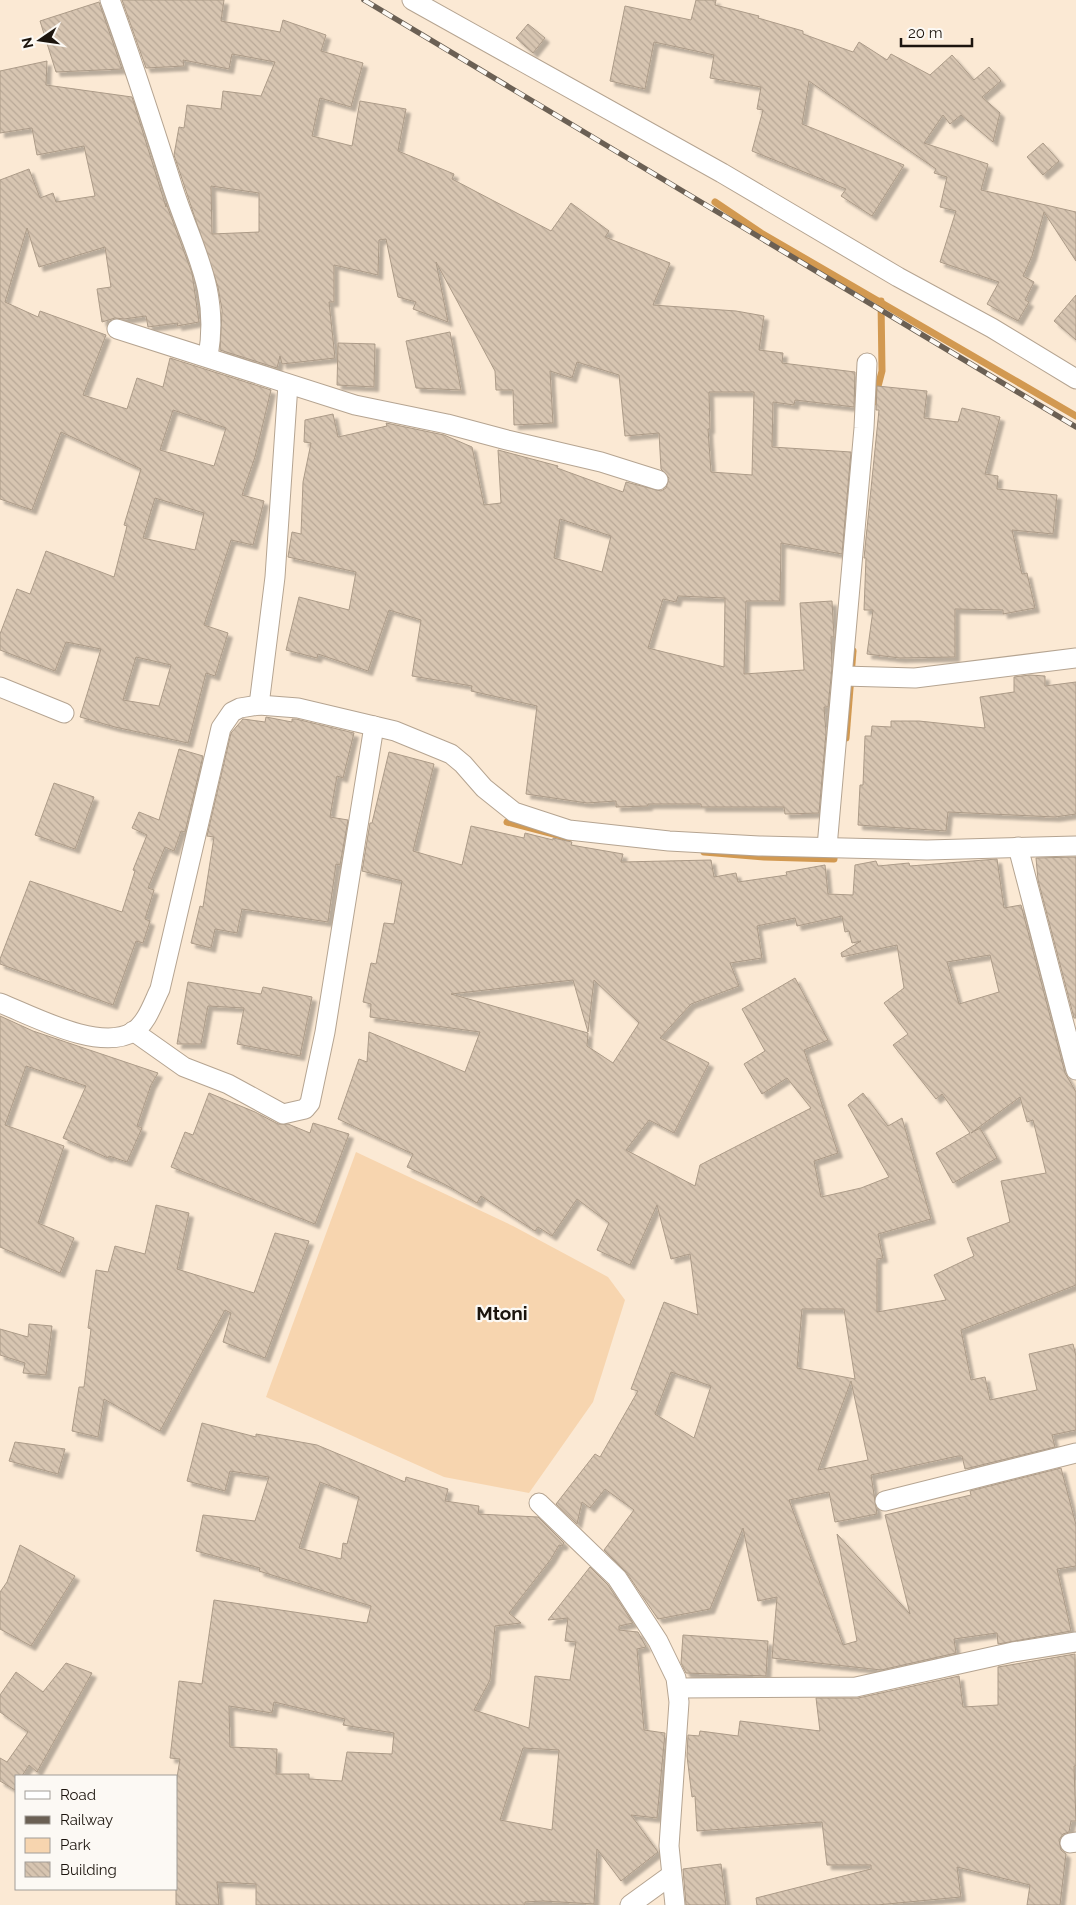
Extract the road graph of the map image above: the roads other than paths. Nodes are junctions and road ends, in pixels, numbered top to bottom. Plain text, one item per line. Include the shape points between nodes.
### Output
1 (110, 0) edge
2 (412, 0) edge
3 (117, 329) dead end
4 (208, 357) junction
5 (867, 363) dead end
6 (1076, 379) edge
7 (288, 384) junction
8 (658, 480) dead end
9 (1076, 658) edge
10 (843, 676) junction
11 (0, 687) edge
12 (259, 705) junction
13 (64, 713) dead end
14 (374, 726) junction
15 (1076, 846) edge
16 (1018, 847) junction
17 (827, 848) junction
18 (0, 1003) edge
19 (133, 1031) junction
20 (1076, 1070) edge
21 (1076, 1453) edge
22 (885, 1500) dead end
23 (539, 1503) dead end
24 (1076, 1642) edge
25 (679, 1688) junction
26 (670, 1876) junction
27 (630, 1905) edge
28 (675, 1905) edge

1 - 4 street via 175,196 204,270 211,311 212,335
2 - 6 street via 722,173
3 - 4 street
4 - 7 street
5 - 10 street
7 - 8 street via 355,405 448,424 601,462
7 - 12 street via 275,578
9 - 10 street via 915,678
10 - 17 street
11 - 13 street
12 - 14 street via 298,708
12 - 19 street via 232,712 222,728 160,990 147,1016
14 - 17 street via 451,754 484,788 514,812 569,830 669,841
14 - 19 street via 325,1032 310,1103 305,1109 283,1114 228,1084 184,1067
15 - 16 street
16 - 17 street via 927,850
16 - 20 street
18 - 19 street via 92,1036 117,1037
21 - 22 street
23 - 25 street via 617,1578 658,1640
24 - 25 street via 1013,1652 856,1687
25 - 26 street
26 - 27 street
26 - 28 street

